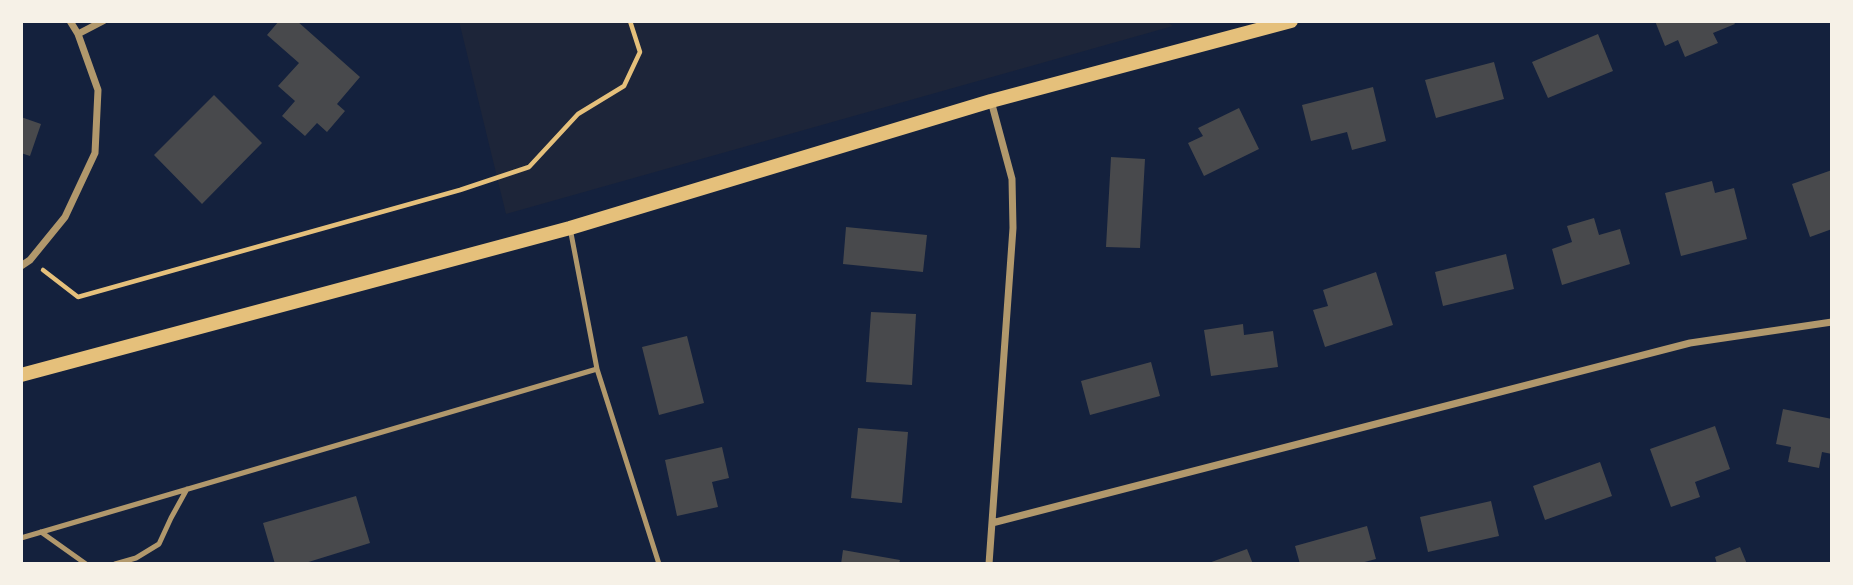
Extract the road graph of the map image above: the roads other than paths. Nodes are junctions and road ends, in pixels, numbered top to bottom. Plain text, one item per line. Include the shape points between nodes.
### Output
1 (70, 21) edge
2 (103, 21) edge
3 (1291, 21) edge
4 (78, 34) junction
5 (991, 101) junction
6 (570, 228) junction
7 (21, 266) edge
8 (1832, 322) edge
9 (597, 369) junction
10 (21, 375) edge
11 (187, 489) junction
12 (992, 523) junction
13 (41, 532) junction
14 (21, 538) edge
15 (86, 564) edge
16 (114, 564) edge
17 (659, 564) edge
18 (989, 564) edge

1 - 4 street
2 - 4 street
3 - 5 main road
4 - 7 street via 99,90 95,153 65,217
5 - 6 main road
5 - 12 street via 1012,179 1013,228
6 - 9 lane
6 - 10 main road
8 - 12 street via 1690,343
9 - 11 lane
9 - 17 lane
11 - 13 lane
11 - 16 lane via 159,544
12 - 18 street
13 - 14 lane
13 - 15 lane

